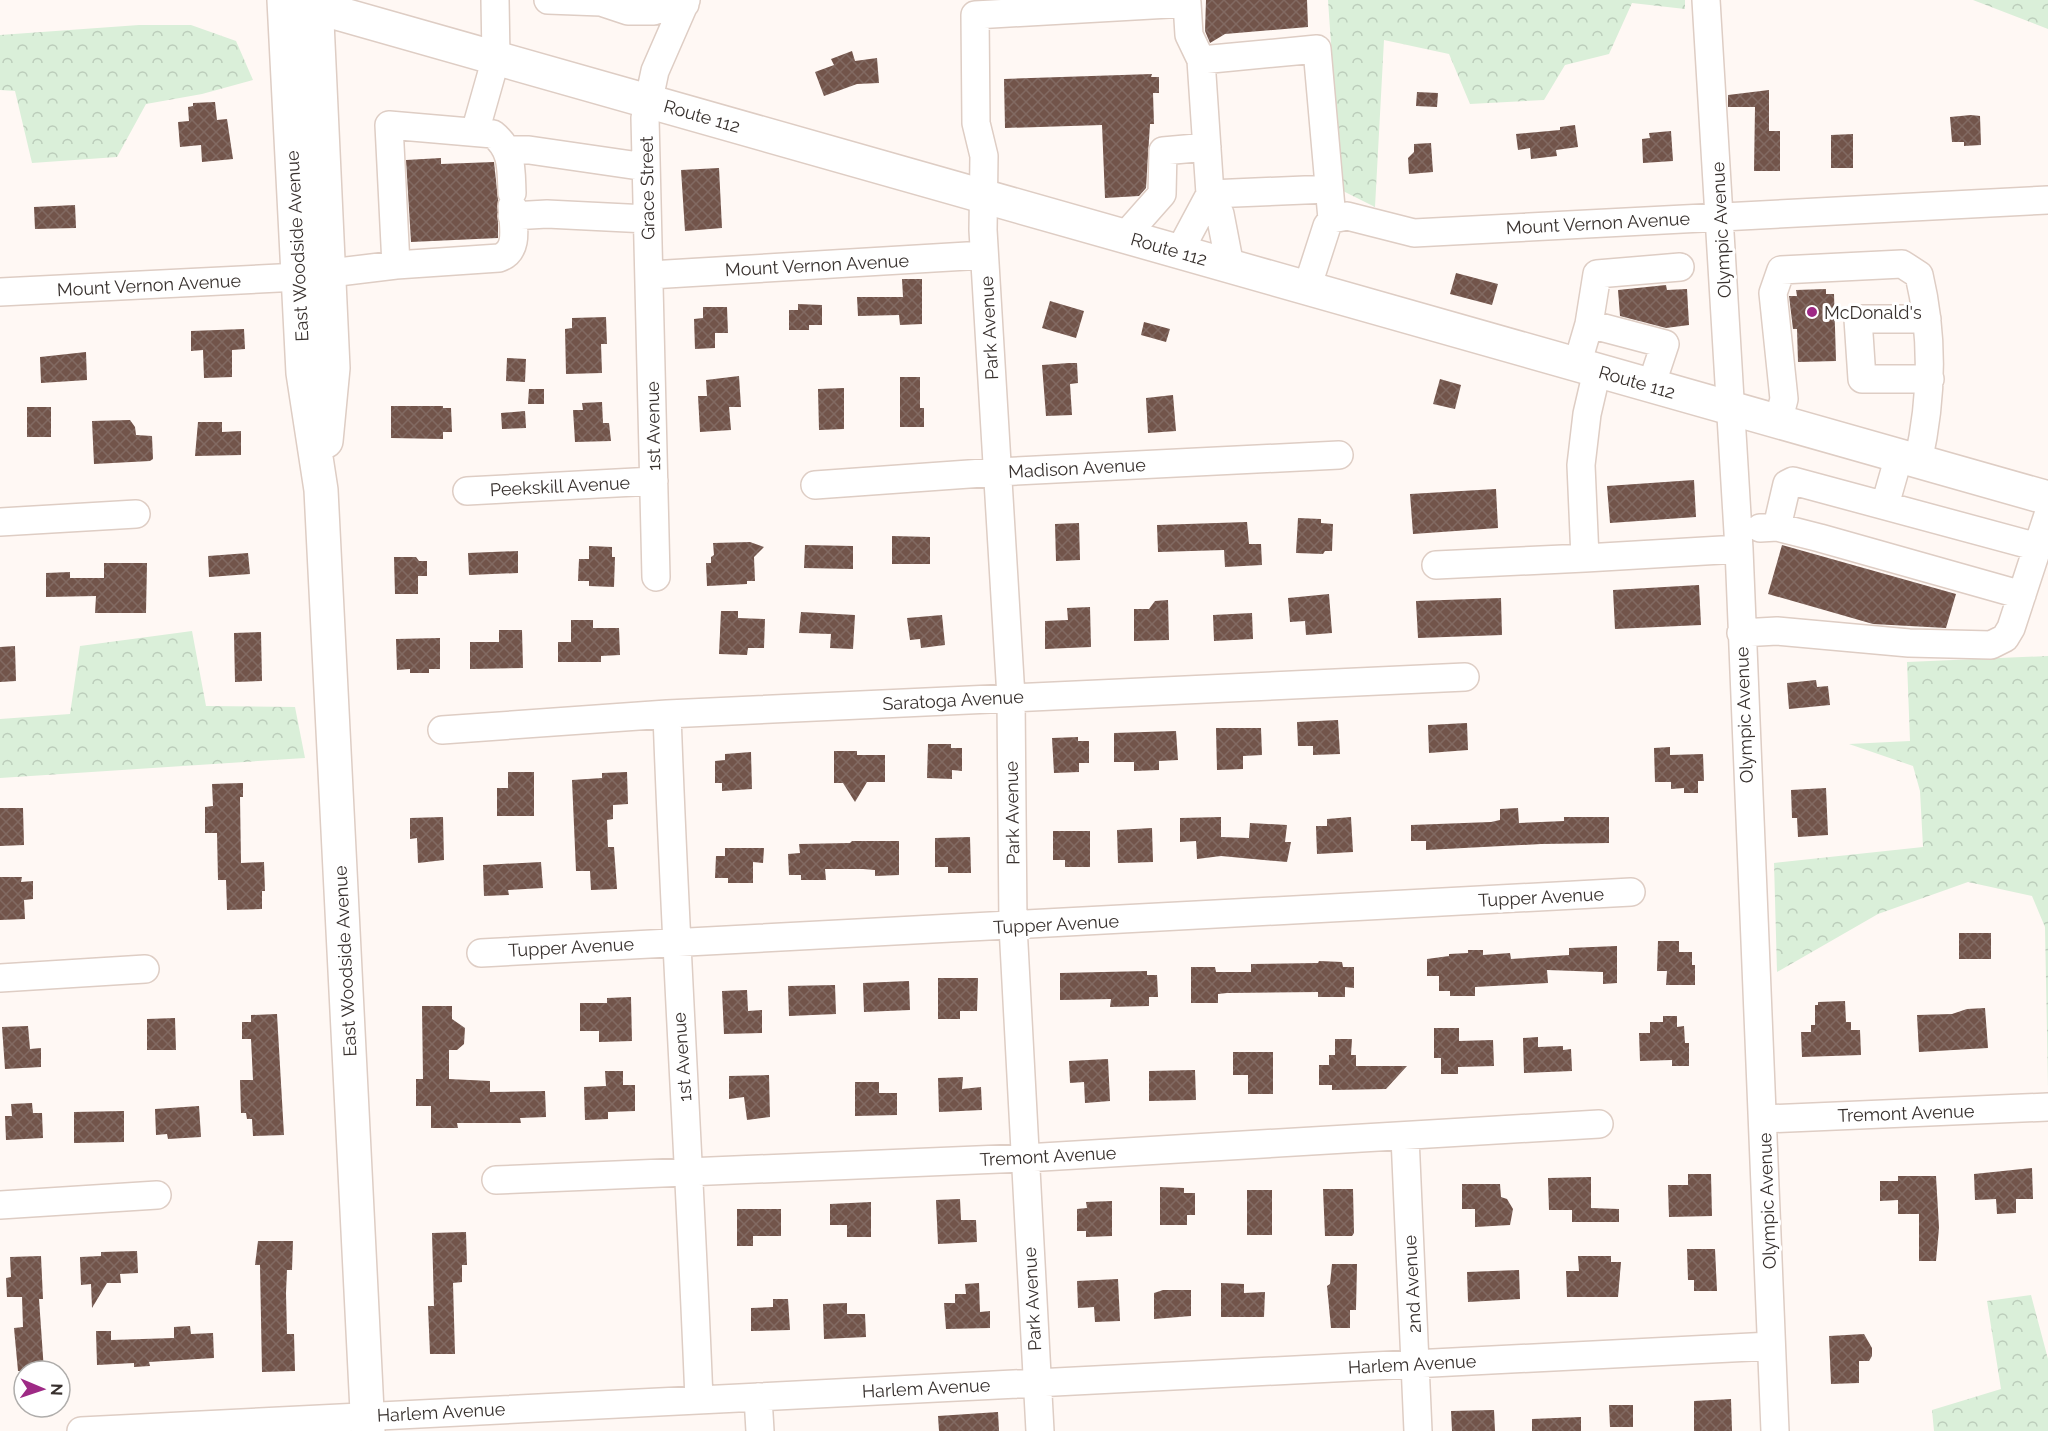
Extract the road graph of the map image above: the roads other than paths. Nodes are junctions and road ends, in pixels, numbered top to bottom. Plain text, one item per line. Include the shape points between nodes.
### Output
1 (284, 0) edge
2 (495, 0) edge
3 (548, 0) edge
4 (1706, 0) edge
5 (603, 1) edge
6 (308, 2) edge
7 (677, 2) edge
8 (496, 58) junction
9 (1201, 60) junction
10 (648, 101) junction
11 (475, 132) junction
12 (1207, 147) junction
13 (508, 150) junction
14 (645, 167) junction
15 (1328, 189) junction
16 (1210, 194) junction
17 (982, 196) junction
18 (2048, 200) edge
19 (512, 205) junction
20 (1720, 217) junction
21 (647, 219) junction
22 (1332, 219) junction
23 (1124, 237) junction
24 (1179, 252) junction
25 (984, 255) junction
26 (396, 265) junction
27 (1230, 266) junction
28 (1680, 267) dead end
29 (314, 275) junction
30 (650, 275) junction
31 (1307, 288) junction
32 (0, 292) edge
33 (1926, 319) junction
34 (1589, 324) junction
35 (1587, 368) junction
36 (1652, 386) junction
37 (1930, 387) junction
38 (1732, 409) junction
39 (1778, 422) junction
40 (1339, 455) dead end
41 (1909, 459) junction
42 (997, 472) junction
43 (654, 481) junction
44 (815, 485) dead end
45 (467, 491) dead end
46 (2048, 498) edge
47 (1885, 505) junction
48 (136, 514) dead end
49 (2048, 514) edge
50 (0, 522) edge
51 (1777, 527) junction
52 (1739, 538) junction
53 (1585, 558) junction
54 (2039, 561) edge
55 (1436, 565) dead end
56 (656, 577) dead end
57 (2022, 595) junction
58 (1741, 633) junction
59 (1466, 677) dead end
60 (1011, 697) junction
61 (667, 714) junction
62 (442, 730) dead end
63 (1631, 892) dead end
64 (1013, 927) junction
65 (675, 941) junction
66 (481, 953) dead end
67 (145, 969) dead end
68 (0, 978) edge
69 (2048, 1107) edge
70 (1764, 1119) junction
71 (1599, 1124) dead end
72 (1405, 1137) junction
73 (1025, 1158) junction
74 (690, 1171) junction
75 (496, 1180) dead end
76 (157, 1195) dead end
77 (0, 1205) edge
78 (1772, 1346) junction
79 (1415, 1363) junction
80 (1036, 1382) junction
81 (758, 1397) junction
82 (699, 1400) junction
83 (368, 1423) edge
84 (81, 1431) edge
85 (760, 1431) edge
86 (1040, 1431) edge
87 (1418, 1431) edge
88 (1776, 1431) edge

1 - 29 main road, East Woodside Avenue
2 - 8 street
3 - 5 street
4 - 20 street, Olympic Avenue
5 - 7 street via 628,11 654,11
6 - 8 main road, Route 112
6 - 29 main road, East Woodside Avenue
7 - 10 street, Grace Street
8 - 10 main road, Route 112
8 - 11 street
9 - 12 street
9 - 15 street via 1317,49
9 - 17 street, Park Avenue via 1189,35 1187,3 975,15 976,123 984,156
10 - 14 street, Grace Street
10 - 17 main road, Route 112
11 - 13 street via 493,134
11 - 26 street via 389,125
12 - 16 street
12 - 23 street via 1163,151 1162,194
13 - 14 street
13 - 19 street, Mount Vernon Avenue
14 - 21 street, Grace Street
15 - 16 street
15 - 22 street
16 - 24 street
16 - 27 street via 1220,214
17 - 23 main road, Route 112
17 - 25 street, Park Avenue
18 - 20 street, Mount Vernon Avenue
19 - 21 street via 547,214
19 - 26 street, Mount Vernon Avenue via 513,247 507,255
20 - 22 street, Mount Vernon Avenue via 1414,233 1347,216
20 - 38 street, Olympic Avenue
21 - 30 street, Grace Street
22 - 31 street
23 - 24 main road, Route 112
24 - 27 main road, Route 112
25 - 30 street, Mount Vernon Avenue
25 - 42 street, Park Avenue
26 - 29 street, Mount Vernon Avenue
27 - 31 main road, Route 112
28 - 34 street via 1597,274
29 - 32 street, Mount Vernon Avenue
29 - 83 main road, East Woodside Avenue via 303,373 321,490
30 - 43 street, 1st Avenue
31 - 35 main road, Route 112
33 - 37 street
33 - 37 street via 1858,319 1862,379
33 - 39 street via 1918,275 1902,264 1781,270 1773,293 1784,399
34 - 35 street
34 - 36 street via 1665,344
35 - 36 main road, Route 112
35 - 53 street via 1581,465
36 - 38 main road, Route 112
37 - 41 street
38 - 39 main road, Route 112
38 - 52 street, Olympic Avenue
39 - 41 main road, Route 112
40 - 42 street, Madison Avenue
41 - 46 main road, Route 112
41 - 47 street
42 - 44 street, Madison Avenue
42 - 60 street, Park Avenue
43 - 45 street, Peekskill Avenue
43 - 56 street, 1st Avenue
47 - 51 street via 1793,481 1787,484
47 - 54 street
48 - 50 street
49 - 54 street
51 - 52 street
51 - 57 street
52 - 53 street
52 - 58 street, Olympic Avenue
53 - 55 street
54 - 57 street
57 - 58 street via 2006,638 1991,645 1909,643 1778,631
58 - 70 street, Olympic Avenue
59 - 60 street, Saratoga Avenue
60 - 61 street, Saratoga Avenue
60 - 64 street, Park Avenue
61 - 62 street, Saratoga Avenue
61 - 65 street, 1st Avenue
63 - 64 street, Tupper Avenue
64 - 65 street, Tupper Avenue
64 - 73 street, Park Avenue
65 - 66 street, Tupper Avenue
65 - 74 street, 1st Avenue
67 - 68 street
69 - 70 street, Tremont Avenue
70 - 78 street, Olympic Avenue
71 - 72 street, Tremont Avenue
72 - 73 street, Tremont Avenue
72 - 79 street, 2nd Avenue
73 - 74 street, Tremont Avenue
73 - 80 street, Park Avenue
74 - 75 street, Tremont Avenue
74 - 82 street, 1st Avenue
76 - 77 street
78 - 79 street, Harlem Avenue
78 - 88 street, Olympic Avenue
79 - 80 street, Harlem Avenue
79 - 87 street, 2nd Avenue
80 - 81 street, Harlem Avenue
80 - 86 street, Park Avenue
81 - 82 street, Harlem Avenue
81 - 85 street
82 - 83 street, Harlem Avenue
83 - 84 street, Harlem Avenue

